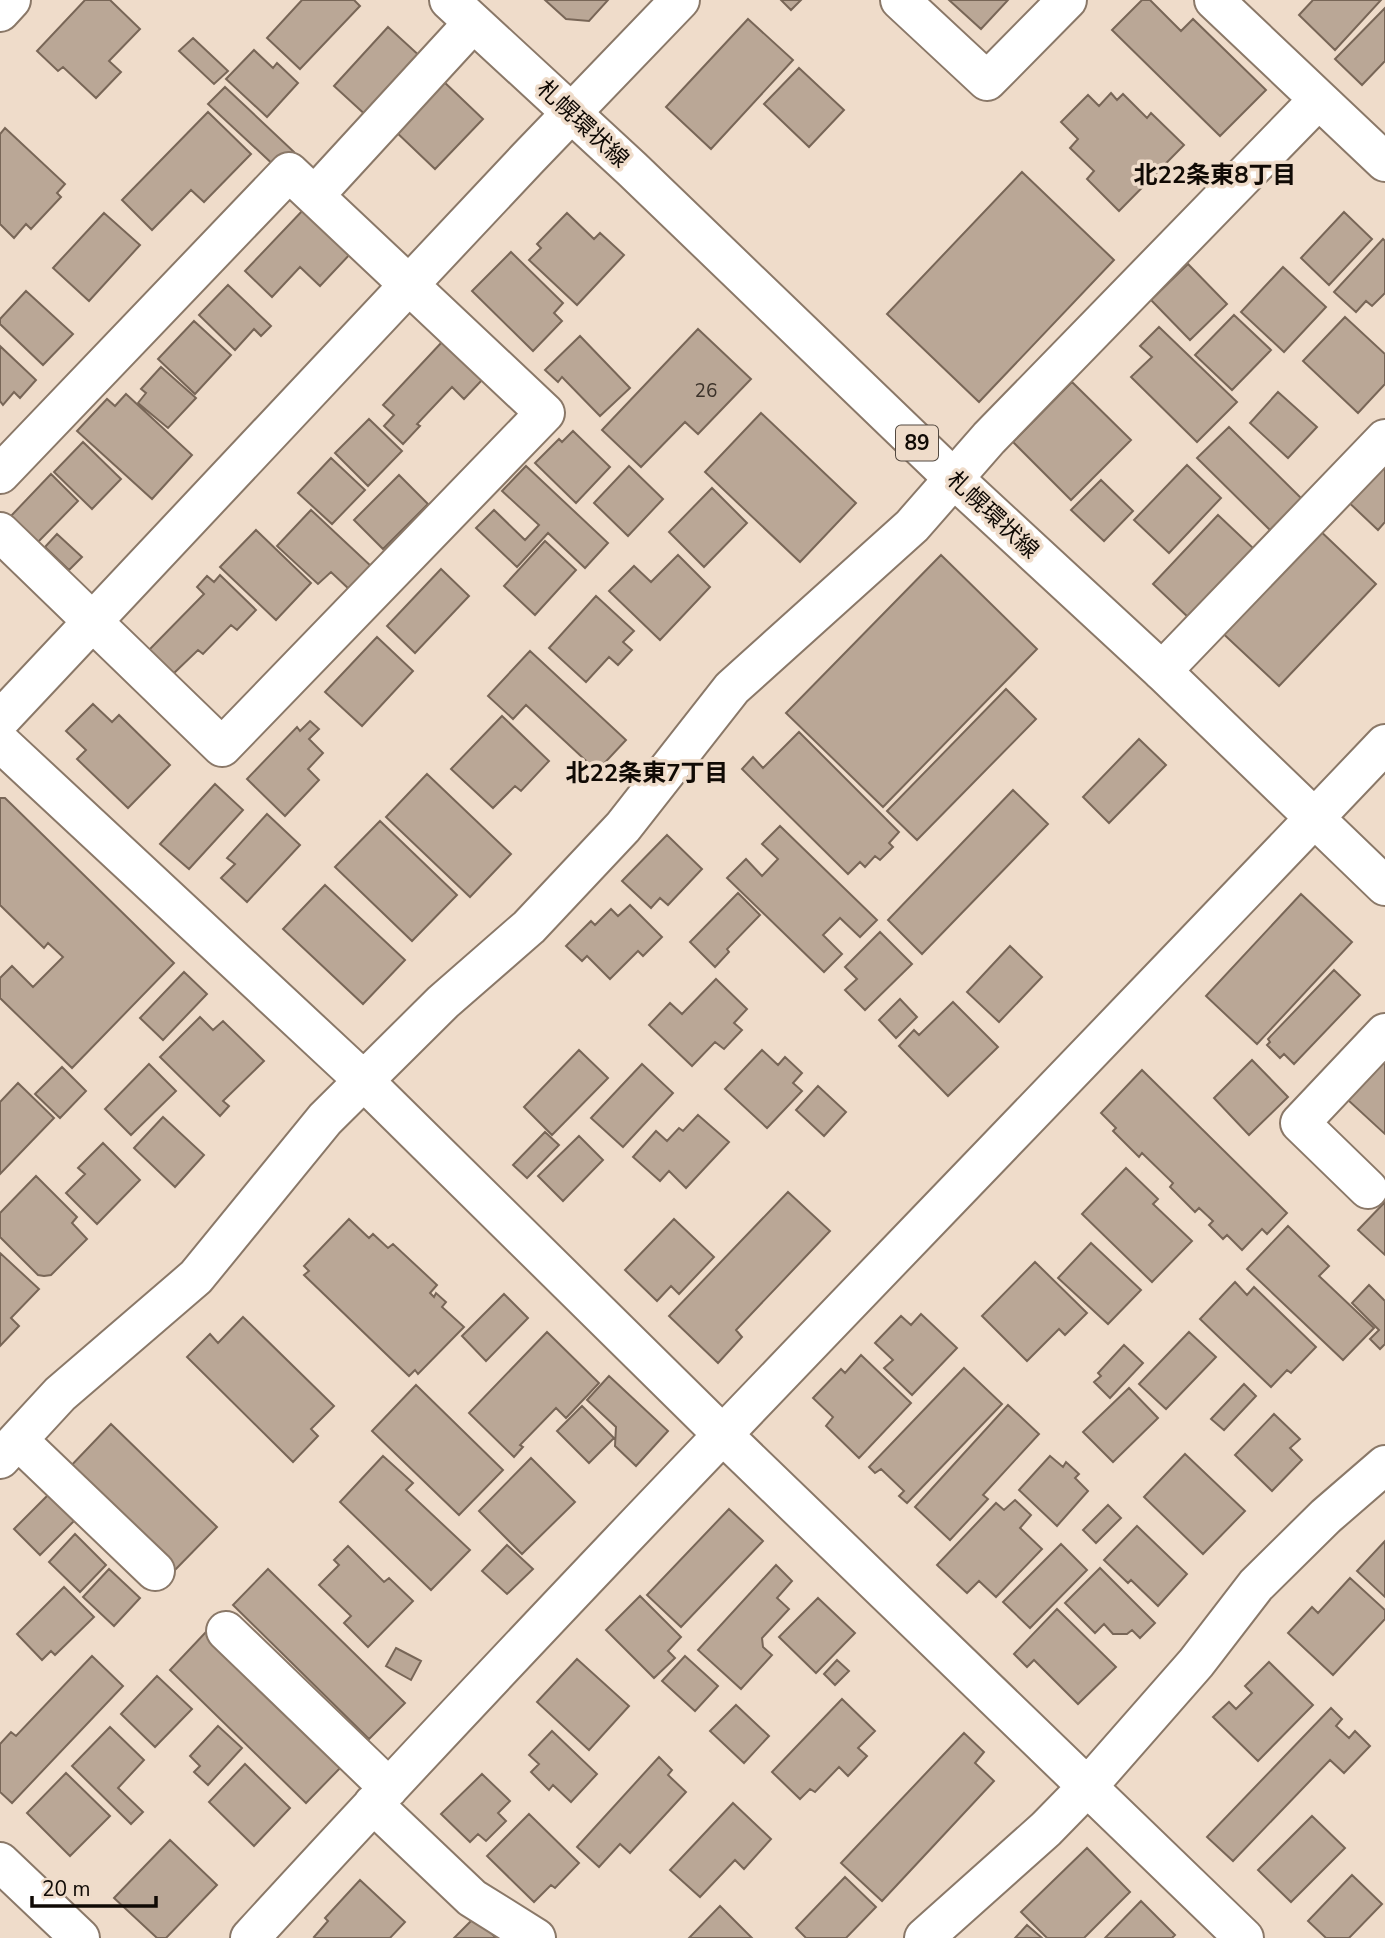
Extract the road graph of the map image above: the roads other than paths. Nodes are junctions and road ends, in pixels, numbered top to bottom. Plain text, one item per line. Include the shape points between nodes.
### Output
1 (680, 0) edge
2 (900, 0) edge
3 (1067, 0) edge
4 (1214, 0) edge
5 (461, 12) edge
6 (1318, 100) junction
7 (571, 113) junction
8 (1385, 162) edge
9 (315, 195) junction
10 (408, 285) junction
11 (1385, 439) edge
12 (0, 474) edge
13 (952, 477) junction
14 (0, 532) edge
15 (93, 621) junction
16 (1162, 671) junction
17 (0, 720) edge
18 (0, 742) edge
19 (1385, 744) edge
20 (1314, 819) junction
21 (1385, 886) edge
22 (1385, 1033) edge
23 (363, 1080) junction
24 (1368, 1189) dead end
25 (722, 1434) junction
26 (9, 1449) edge
27 (1385, 1465) edge
28 (155, 1571) dead end
29 (226, 1631) dead end
30 (1088, 1786) junction
31 (381, 1796) junction
32 (0, 1862) edge
33 (80, 1938) edge
34 (250, 1938) edge
35 (536, 1938) edge
36 (925, 1938) edge
37 (1244, 1938) edge

1 - 7 street
2 - 3 street via 987,81
4 - 6 street
5 - 7 street, 札幌環状線 / 89
5 - 9 street
6 - 8 street
6 - 13 street
7 - 10 street
7 - 13 street, 札幌環状線 / 89
9 - 10 street
9 - 12 street via 289,172
10 - 15 street
10 - 15 street via 545,413 222,747
11 - 16 street
13 - 16 street, 札幌環状線 / 89
13 - 23 street via 912,526 732,688 623,827 529,927
14 - 15 street
15 - 17 street
16 - 20 street, 札幌環状線 / 89
18 - 23 street
19 - 20 street
20 - 21 street, 札幌環状線 / 89
20 - 25 street
22 - 24 street via 1300,1123
23 - 25 street
23 - 26 street via 325,1119 195,1277 60,1394
25 - 30 street
25 - 31 street
26 - 28 street
27 - 30 street via 1256,1585 1196,1663
29 - 31 street
30 - 36 street
30 - 37 street
31 - 34 street
31 - 35 street via 472,1898
32 - 33 street

